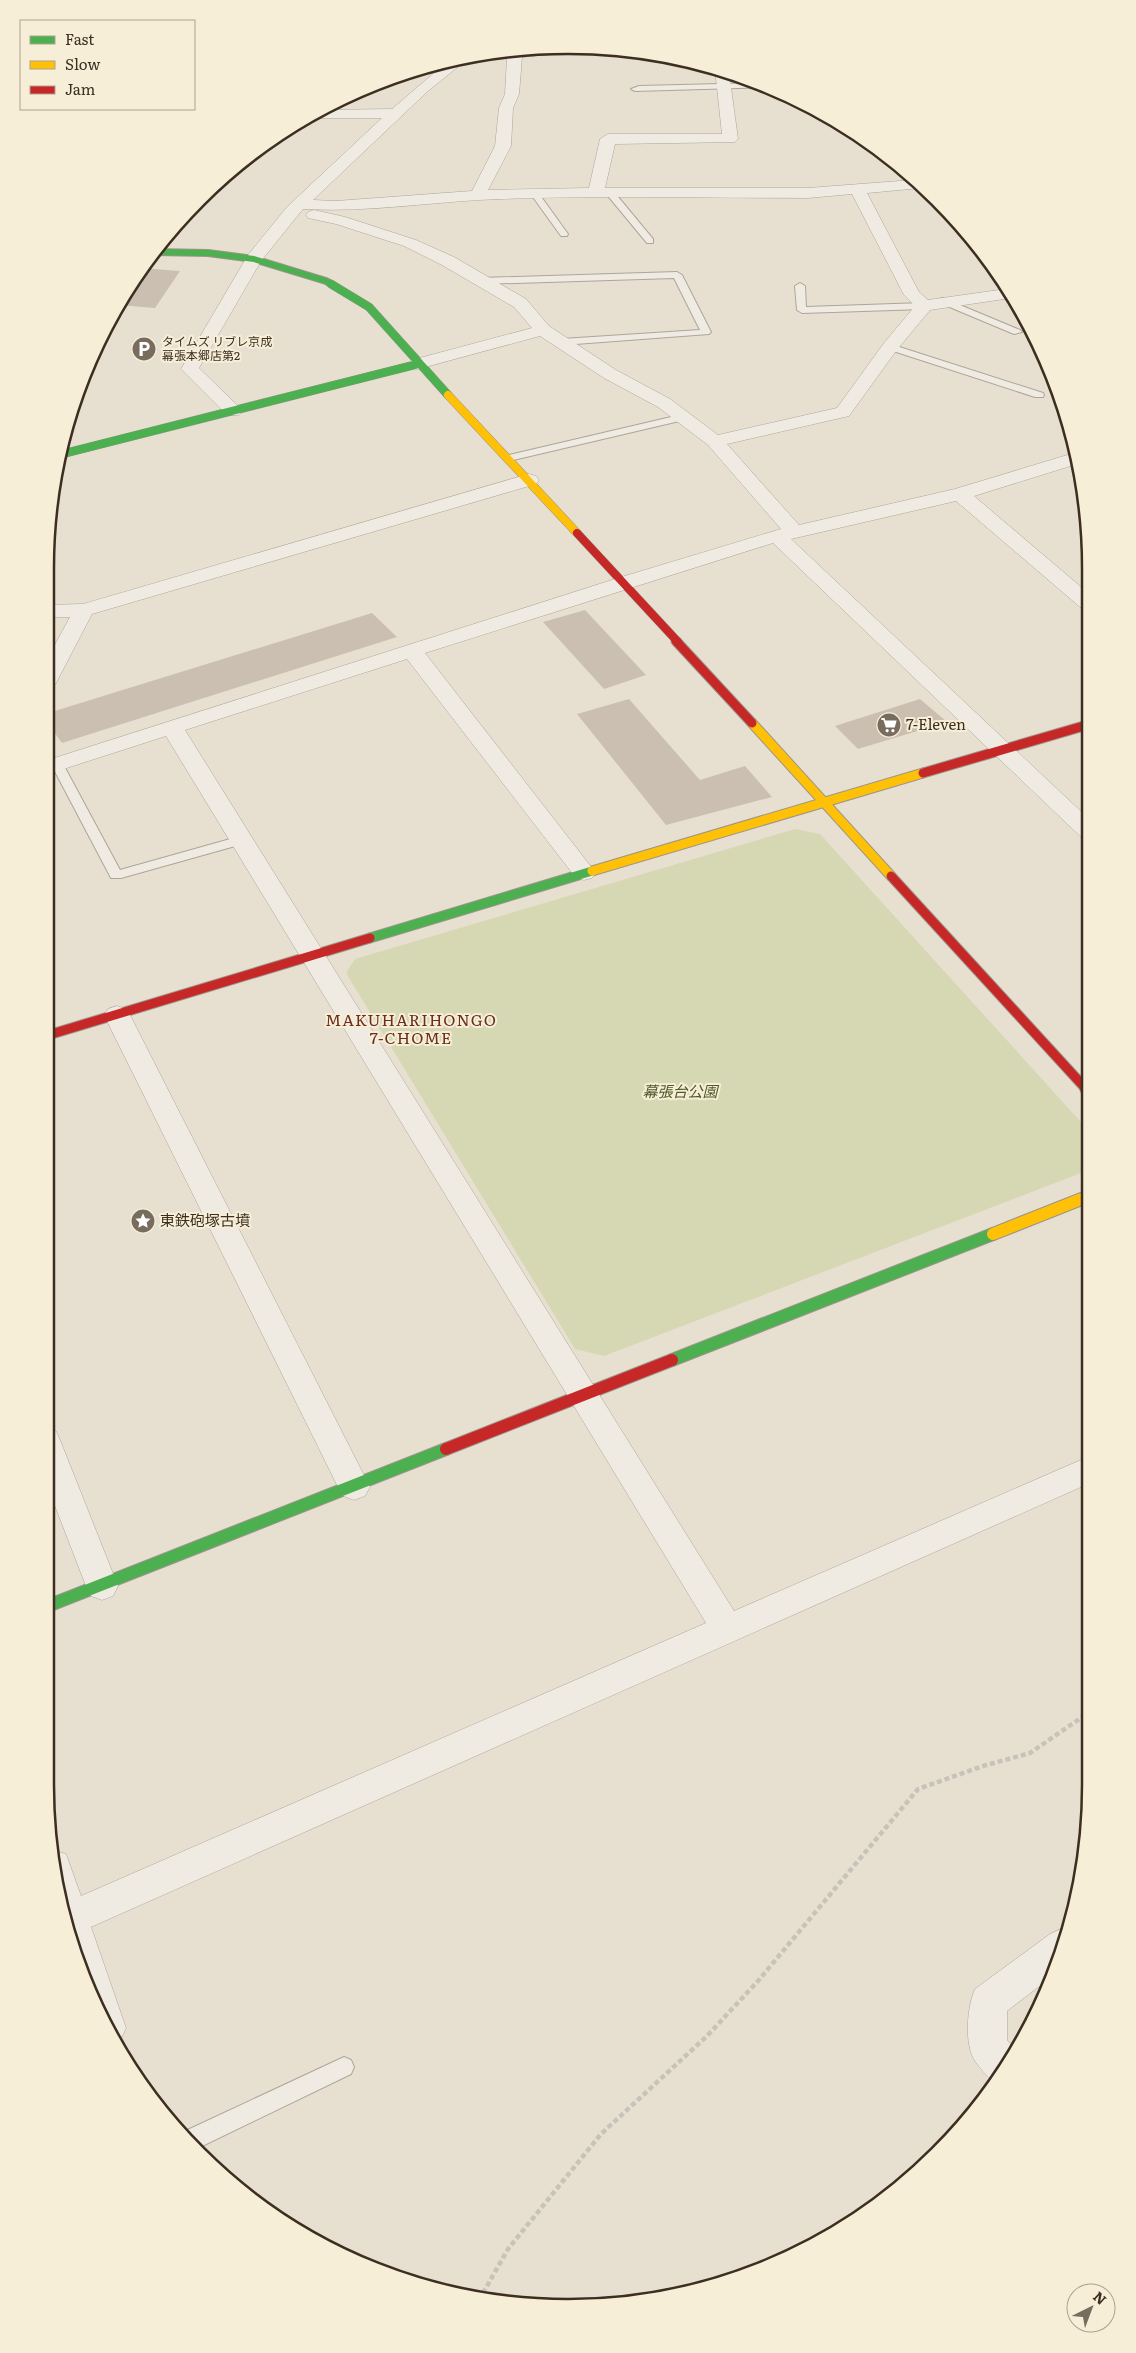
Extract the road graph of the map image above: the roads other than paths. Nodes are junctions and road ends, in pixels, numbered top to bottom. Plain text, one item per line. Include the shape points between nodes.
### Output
1 (514, 57) edge
2 (448, 68) edge
3 (721, 77) edge
4 (748, 86) edge
5 (722, 87) junction
6 (639, 88) dead end
7 (396, 114) junction
8 (326, 115) edge
9 (911, 185) edge
10 (857, 189) junction
11 (534, 193) junction
12 (603, 194) junction
13 (478, 195) junction
14 (297, 207) junction
15 (564, 234) dead end
16 (650, 241) dead end
17 (162, 252) edge
18 (254, 258) junction
19 (481, 281) junction
20 (800, 286) dead end
21 (1003, 295) edge
22 (943, 301) junction
23 (924, 306) junction
24 (543, 330) junction
25 (1017, 332) dead end
26 (562, 342) junction
27 (890, 347) junction
28 (418, 364) junction
29 (1039, 395) dead end
30 (233, 411) junction
31 (684, 417) junction
32 (715, 441) junction
33 (67, 453) edge
34 (509, 458) junction
35 (1070, 460) edge
36 (529, 480) junction
37 (960, 494) junction
38 (785, 534) junction
39 (622, 583) junction
40 (1082, 599) edge
41 (84, 610) junction
42 (54, 611) edge
43 (412, 651) junction
44 (54, 667) edge
45 (171, 726) junction
46 (1082, 726) edge
47 (1003, 749) junction
48 (54, 765) edge
49 (54, 771) edge
50 (824, 802) junction
51 (1082, 825) edge
52 (241, 840) junction
53 (584, 873) junction
54 (312, 954) junction
55 (116, 1015) junction
56 (54, 1033) edge
57 (1082, 1084) edge
58 (1082, 1199) edge
59 (584, 1396) junction
60 (54, 1463) edge
61 (1082, 1473) edge
62 (354, 1487) junction
63 (102, 1586) junction
64 (54, 1604) edge
65 (728, 1629) junction
66 (71, 1917) edge
67 (1054, 1953) edge
68 (1001, 2063) edge
69 (344, 2067) dead end
70 (194, 2138) edge

1 - 13 street via 512,94 506,108 503,146
2 - 7 street
3 - 5 street
4 - 5 lane
5 - 6 lane via 635,89
5 - 12 street via 730,139 608,139
7 - 8 street
7 - 14 street
9 - 10 street
10 - 12 street via 798,193
10 - 23 street via 912,295
11 - 12 street
11 - 13 street
11 - 15 lane
12 - 16 lane
13 - 14 street
14 - 18 street
14 - 19 street via 410,243
17 - 18 street
18 - 28 street via 326,281 369,307
18 - 30 street via 190,369
19 - 24 street via 520,303
19 - 26 lane via 677,275 706,332
20 - 23 lane via 802,310
21 - 22 street
22 - 23 street
22 - 25 lane
23 - 27 street
24 - 26 street
24 - 28 street
26 - 31 street
27 - 29 lane
27 - 32 street via 844,412
28 - 30 street
28 - 34 street
30 - 33 street
31 - 32 street
31 - 34 lane
32 - 38 street
34 - 36 street
35 - 37 street
36 - 39 street
36 - 41 street
37 - 38 street
37 - 40 street
38 - 39 street
38 - 47 street
39 - 43 street
39 - 50 street
41 - 42 street
41 - 44 street
43 - 45 street
43 - 53 street
45 - 48 street
45 - 52 street
46 - 47 street
47 - 50 street
47 - 51 street
49 - 52 lane via 116,875
50 - 53 street
50 - 57 street
52 - 54 street
53 - 54 street
54 - 55 street
54 - 59 street
55 - 56 street
55 - 62 street
58 - 59 street
59 - 62 street
59 - 65 street
60 - 63 street
61 - 65 street
62 - 63 street
63 - 64 street
65 - 66 street
67 - 68 street via 988,2002 988,2047
69 - 70 lane

